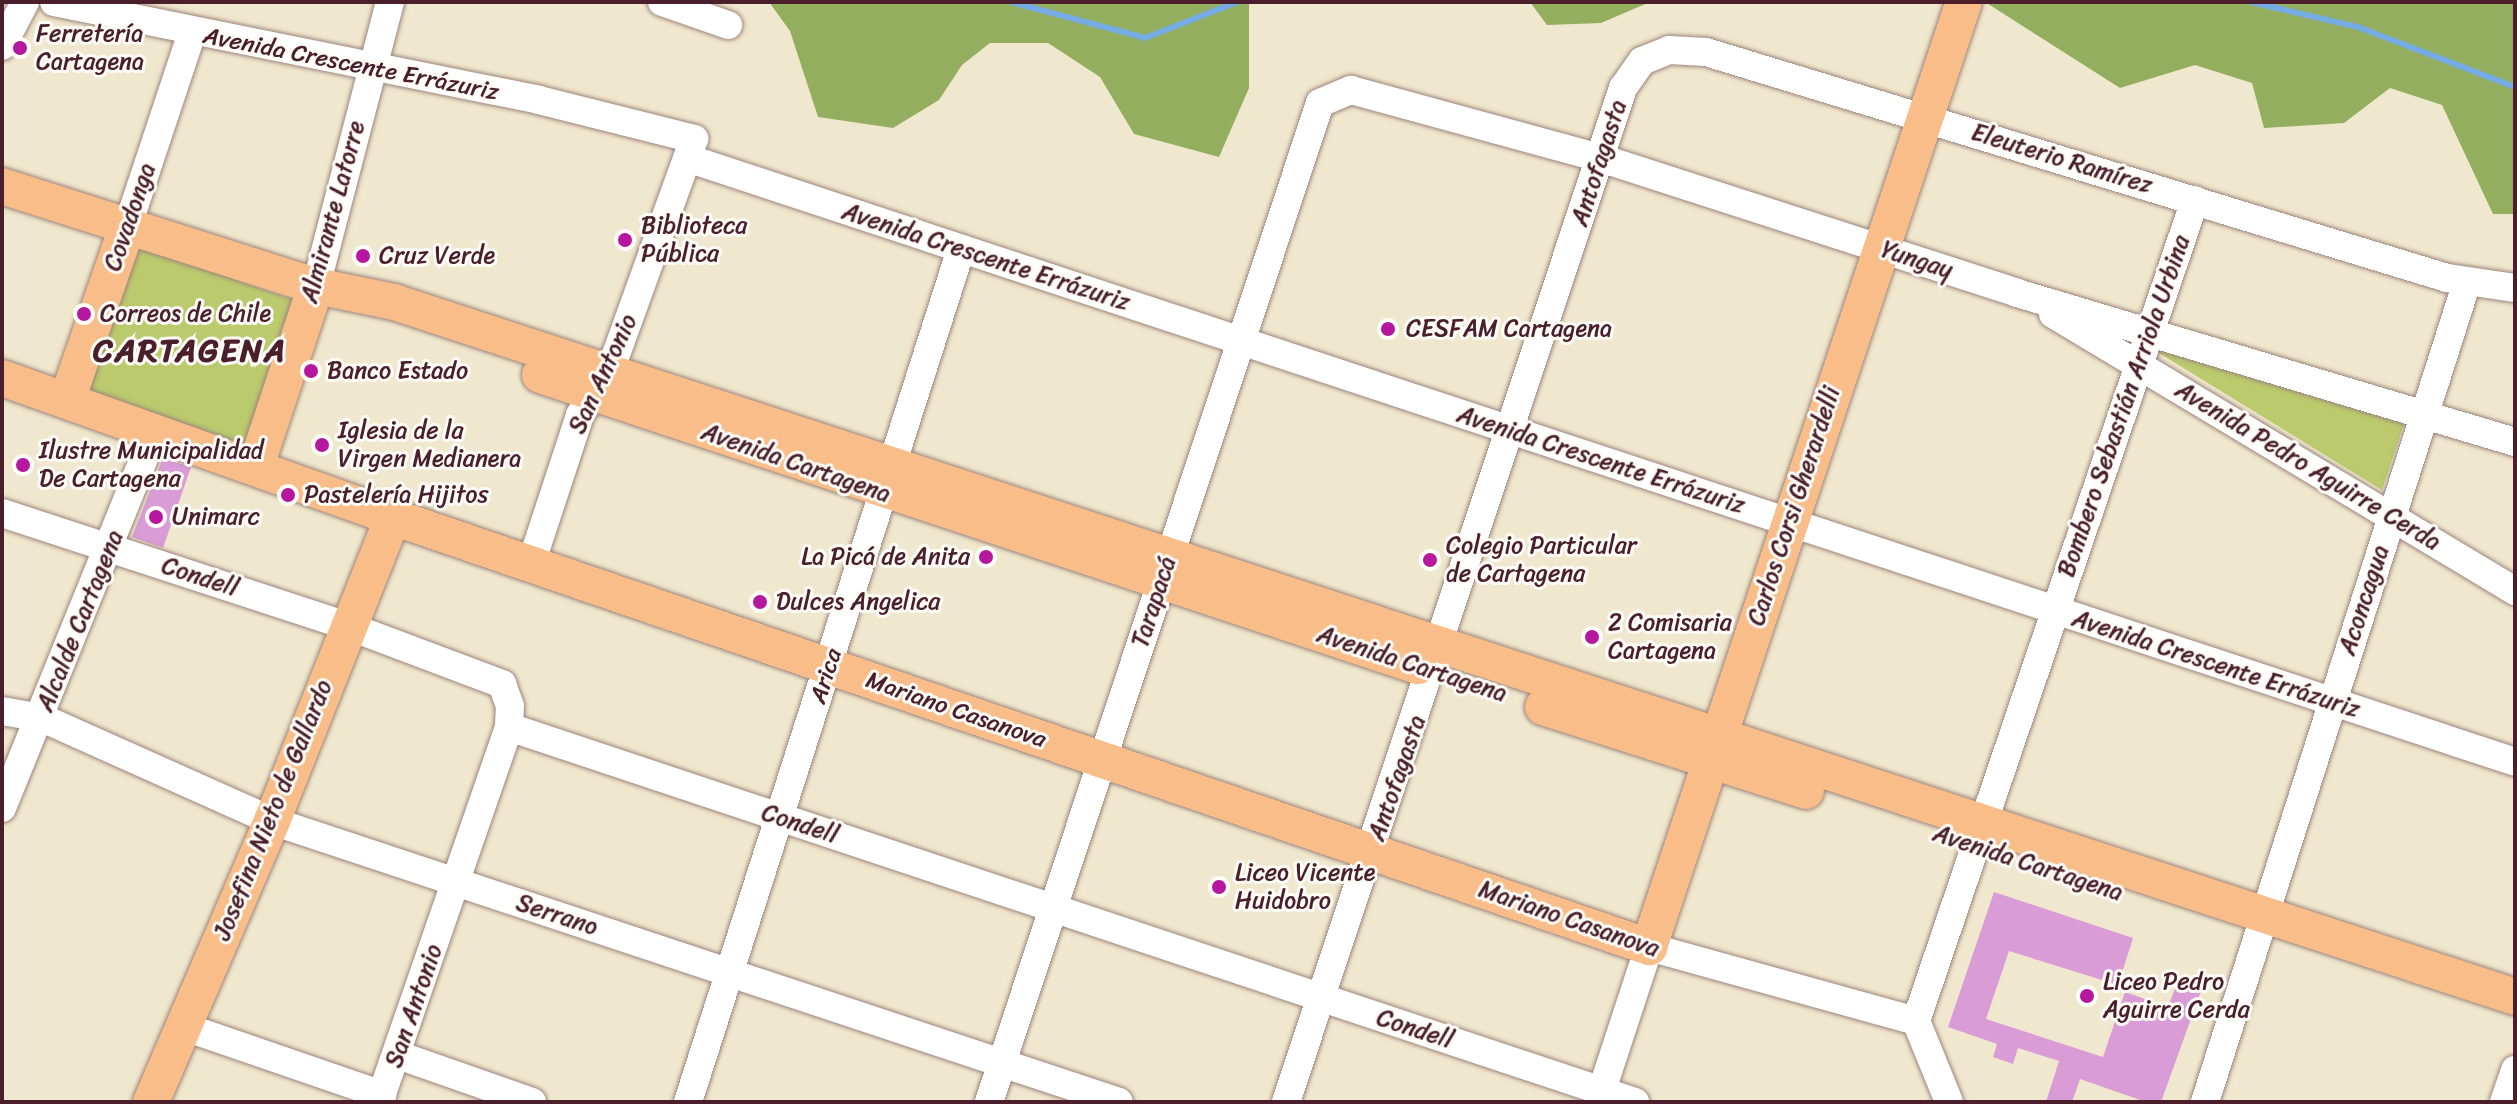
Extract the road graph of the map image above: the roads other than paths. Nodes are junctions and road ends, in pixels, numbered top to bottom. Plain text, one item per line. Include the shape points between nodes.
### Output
1 (25, 2) edge
2 (54, 2) edge
3 (390, 2) edge
4 (662, 2) edge
5 (1964, 2) edge
6 (728, 25) dead end
7 (192, 33) junction
8 (2, 46) edge
9 (370, 68) junction
10 (1623, 88) joint
11 (1320, 103) joint
12 (1924, 116) junction
13 (691, 148) junction
14 (1600, 158) junction
15 (2, 186) edge
16 (2195, 200) junction
17 (128, 225) junction
18 (1879, 246) junction
19 (961, 249) junction
20 (2467, 282) junction
21 (316, 286) junction
22 (2515, 288) edge
23 (2017, 293) junction
24 (2150, 331) junction
25 (1241, 341) junction
26 (2139, 364) junction
27 (2, 378) edge
28 (598, 382) junction
29 (67, 400) junction
30 (2424, 414) junction
31 (1512, 431) junction
32 (155, 432) junction
33 (2515, 442) edge
34 (256, 466) junction
35 (889, 479) junction
36 (2, 513) edge
37 (393, 517) junction
38 (2391, 517) junction
39 (1788, 522) junction
40 (109, 547) junction
41 (531, 564) junction
42 (1165, 571) junction
43 (2515, 591) edge
44 (2054, 610) junction
45 (348, 626) junction
46 (1437, 660) junction
47 (829, 667) junction
48 (2331, 701) junction
49 (2, 711) edge
50 (42, 718) junction
51 (509, 727) junction
52 (1714, 749) junction
53 (1102, 760) junction
54 (2515, 762) edge
55 (2, 808) edge
56 (780, 817) junction
57 (272, 821) junction
58 (1977, 834) junction
59 (1372, 852) junction
60 (457, 882) junction
61 (1053, 908) junction
62 (2257, 926) junction
63 (1649, 947) junction
64 (730, 973) junction
65 (2515, 997) edge
66 (1322, 998) junction
67 (1916, 1021) junction
68 (2515, 1022) edge
69 (182, 1026) junction
70 (398, 1055) junction
71 (1002, 1063) junction
72 (1937, 1067) junction
73 (2515, 1070) edge
74 (1600, 1096) edge
75 (380, 1098) edge
76 (151, 1102) edge
77 (532, 1102) edge
78 (688, 1102) edge
79 (989, 1102) edge
80 (1119, 1102) edge
81 (1286, 1102) edge
82 (1635, 1102) edge
83 (1937, 1102) edge
84 (1949, 1102) edge
85 (2205, 1102) edge
86 (2504, 1102) edge

1 - 8 street
2 - 7 street, Avenida Crescente Errázuriz
3 - 9 street, Almirante Latorre
4 - 6 street
5 - 12 main road, Carlos Corsi Gherardelli
7 - 9 street, Avenida Crescente Errázuriz
7 - 17 street, Covadonga
9 - 13 street, Avenida Crescente Errázuriz via 539,100
9 - 21 street, Almirante Latorre
10 - 12 street, Eleuterio Ramírez via 1649,56 1694,49
10 - 14 street, Antofagasta
11 - 14 street, Yungay via 1351,90
11 - 25 street, Tarapacá
12 - 16 street, Eleuterio Ramírez
12 - 18 main road, Carlos Corsi Gherardelli
13 - 19 street, Avenida Crescente Errázuriz
13 - 28 street, San Antonio
14 - 18 street, Yungay
14 - 31 street, Antofagasta
15 - 17 main road, Avenida Cartagena
16 - 20 street, Eleuterio Ramírez
16 - 24 street, Bombero Sebastián Arriola Urbina
17 - 21 main road, Avenida Cartagena
17 - 29 main road, Covadonga
18 - 23 street, Yungay
18 - 39 main road, Carlos Corsi Gherardelli
19 - 25 street, Avenida Crescente Errázuriz
19 - 35 street, Arica
20 - 22 street, Eleuterio Ramírez
20 - 30 street, Aconcagua
21 - 28 main road, Avenida Cartagena via 383,320
21 - 34 main road, Almirante Latorre
23 - 24 street, Yungay
23 - 26 street, Avenida Pedro Aguirre Cerda
24 - 26 street, Bombero Sebastián Arriola Urbina
24 - 30 street, Yungay
25 - 31 street, Avenida Crescente Errázuriz
25 - 42 street, Tarapacá
26 - 38 street, Avenida Pedro Aguirre Cerda
26 - 44 street, Bombero Sebastián Arriola Urbina
27 - 29 main road, Mariano Casanova
28 - 35 main road, Avenida Cartagena
28 - 41 street, San Antonio
29 - 32 main road, Mariano Casanova
30 - 33 street, Yungay
30 - 38 street, Aconcagua
31 - 39 street, Avenida Crescente Errázuriz
31 - 46 street, Antofagasta
32 - 34 main road, Mariano Casanova
32 - 40 street, Alcalde Cartagena
34 - 37 main road, Mariano Casanova
35 - 42 main road, Avenida Cartagena
35 - 47 street, Arica
36 - 40 street, Condell
37 - 41 main road, Mariano Casanova
37 - 45 main road, Josefina Nieto de Gallardo
38 - 43 street, Avenida Pedro Aguirre Cerda
38 - 48 street, Aconcagua
39 - 44 street, Avenida Crescente Errázuriz
39 - 52 main road, Carlos Corsi Gherardelli
40 - 45 street, Condell
40 - 50 street, Alcalde Cartagena
41 - 47 main road, Mariano Casanova
42 - 46 main road, Avenida Cartagena
42 - 53 street, Tarapacá
44 - 48 street, Avenida Crescente Errázuriz
44 - 58 street, Bombero Sebastián Arriola Urbina
45 - 51 street, Condell via 495,678 507,693
45 - 57 main road, Josefina Nieto de Gallardo
46 - 52 main road, Avenida Cartagena
46 - 59 street, Antofagasta
47 - 53 main road, Mariano Casanova
47 - 56 street, Arica
48 - 54 street, Avenida Crescente Errázuriz
48 - 62 street, Aconcagua
49 - 50 street, Serrano
50 - 55 street, Alcalde Cartagena
50 - 57 street, Serrano
51 - 56 street, Condell
51 - 60 street, San Antonio
52 - 58 main road, Avenida Cartagena
52 - 63 main road, Carlos Corsi Gherardelli
53 - 59 main road, Mariano Casanova
53 - 61 street, Tarapacá
56 - 61 street, Condell
56 - 64 street, Arica
57 - 60 street, Serrano
57 - 69 main road, Josefina Nieto de Gallardo
58 - 62 main road, Avenida Cartagena
58 - 67 street, Bombero Sebastián Arriola Urbina
59 - 63 main road, Mariano Casanova
59 - 66 street, Antofagasta
60 - 64 street, Serrano
60 - 70 street, San Antonio
61 - 66 street, Condell
61 - 71 street, Tarapacá
62 - 65 main road, Avenida Cartagena
62 - 68 main road, Avenida Cartagena
62 - 85 street, Aconcagua
63 - 67 street, Mariano Casanova
63 - 74 street, Carlos Corsi Gherardelli
64 - 71 street, Serrano
64 - 78 street, Arica
66 - 74 street, Condell
66 - 81 street, Antofagasta
67 - 72 street
69 - 75 street
69 - 76 main road, Josefina Nieto de Gallardo
70 - 75 street, San Antonio
70 - 77 street
71 - 79 street, Tarapacá
71 - 80 street, Serrano
72 - 83 street
72 - 84 street
73 - 86 street
74 - 82 street, Condell

